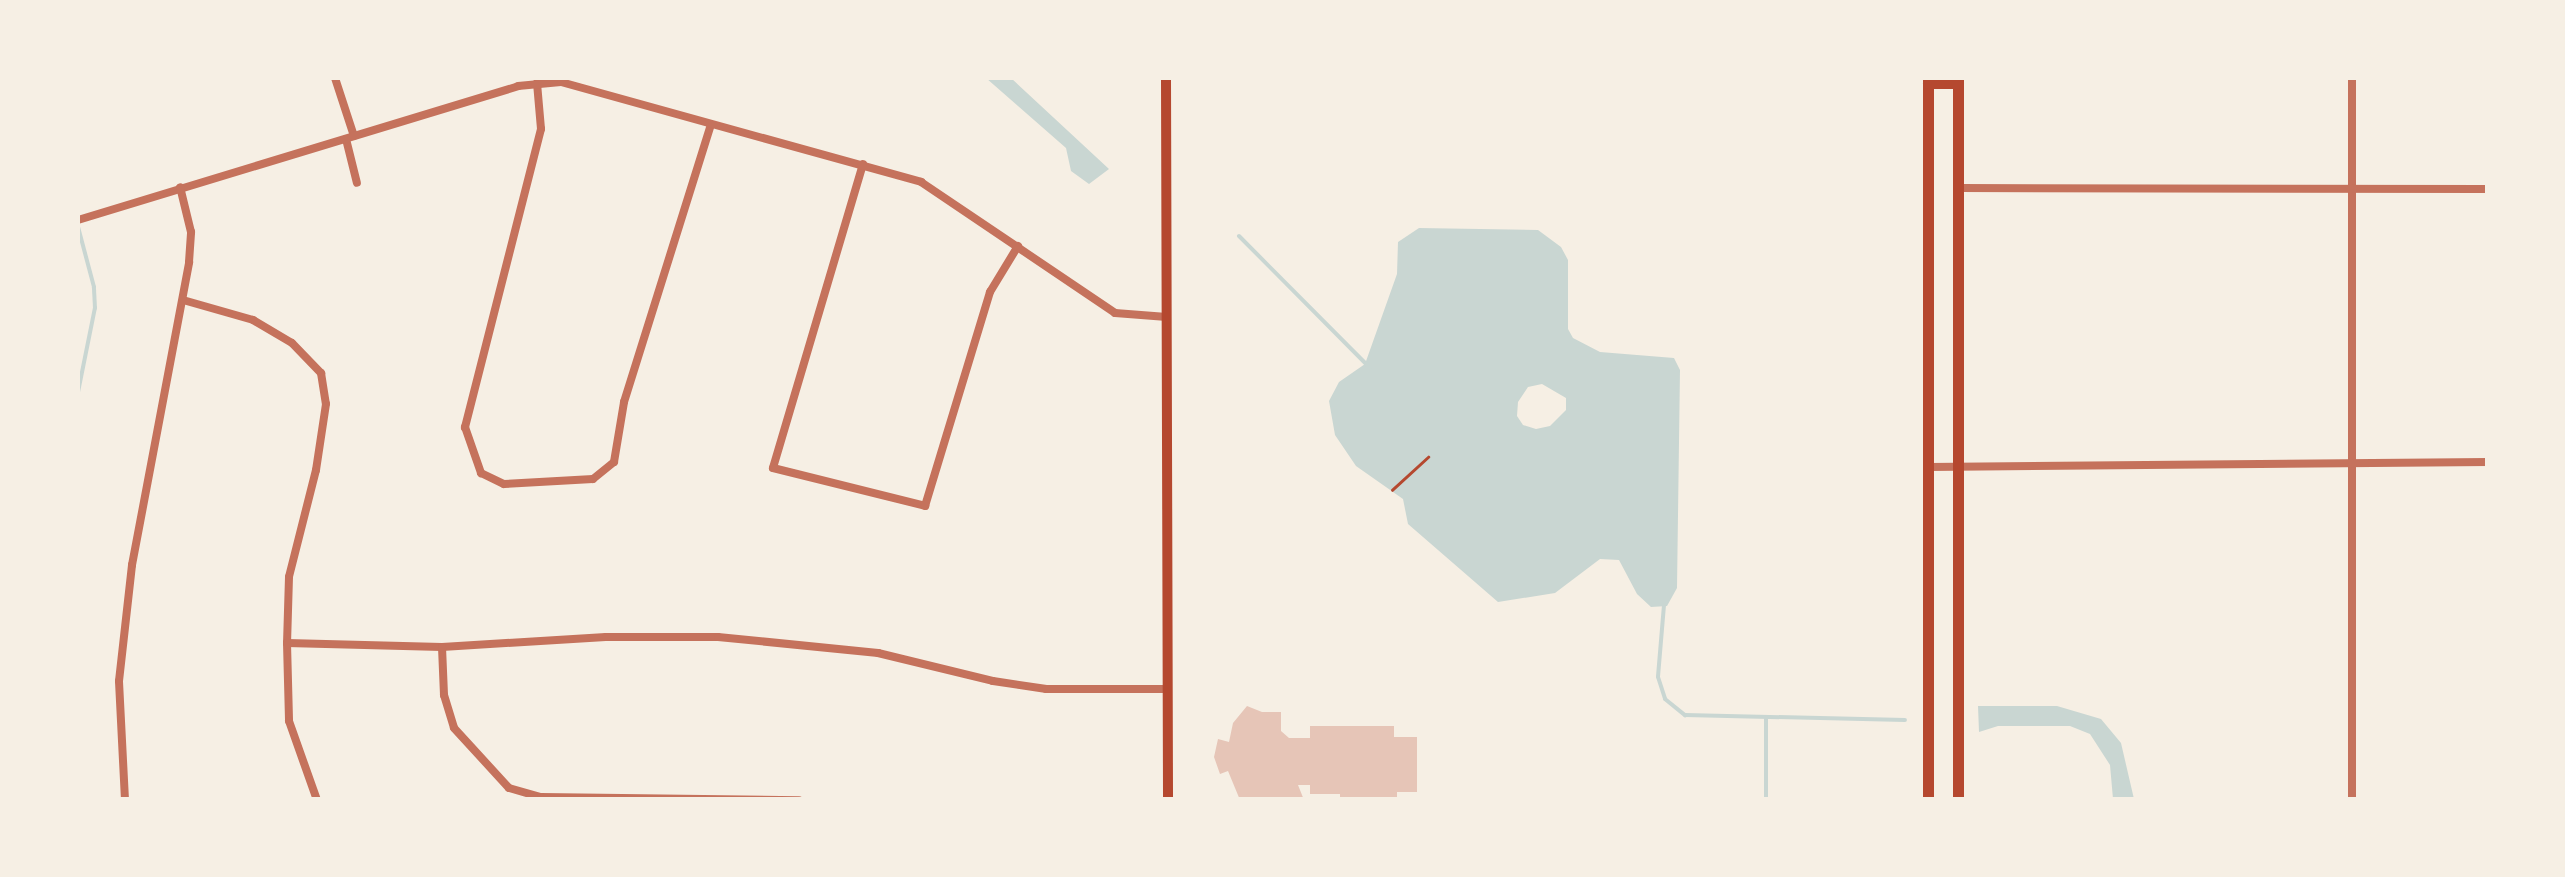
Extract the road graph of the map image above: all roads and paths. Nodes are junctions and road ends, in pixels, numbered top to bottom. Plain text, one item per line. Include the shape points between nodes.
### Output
1 (335, 78) edge
2 (1166, 78) edge
3 (2352, 78) edge
4 (1928, 80) edge
5 (1958, 80) edge
6 (536, 82) junction
7 (711, 124) junction
8 (350, 137) junction
9 (863, 164) junction
10 (357, 183) dead end
11 (180, 187) junction
12 (1958, 188) junction
13 (2352, 188) junction
14 (2488, 189) edge
15 (78, 220) edge
16 (1018, 246) junction
17 (183, 300) junction
18 (1167, 317) junction
19 (1428, 457) dead end
20 (2488, 462) edge
21 (2354, 463) junction
22 (1928, 467) junction
23 (1958, 467) junction
24 (1392, 490) dead end
25 (287, 642) junction
26 (442, 647) junction
27 (1168, 688) junction
28 (126, 800) edge
29 (317, 800) edge
30 (800, 800) edge
31 (1168, 800) edge
32 (1928, 800) edge
33 (1958, 800) edge
34 (2352, 800) edge

1 - 8 street
2 - 18 main road
3 - 13 street
4 - 5 main road
4 - 22 main road
5 - 12 main road
6 - 7 street via 575,85
6 - 7 street via 541,129 465,428 481,474 504,484 593,480 614,462 624,402
6 - 8 street
7 - 9 street
8 - 10 street
8 - 11 street
9 - 16 street via 938,190
9 - 16 street via 772,468 924,506 990,292
11 - 15 street
11 - 17 street via 190,232
12 - 13 street
12 - 23 main road
13 - 14 street
13 - 21 street
16 - 18 street via 1114,313
17 - 25 street via 253,320 292,343 321,373 326,404 289,577
17 - 28 street via 125,617 119,681
18 - 27 main road
19 - 24 path
20 - 21 street
21 - 23 street
21 - 34 street
22 - 23 street
22 - 32 main road
23 - 33 main road
25 - 26 street
25 - 29 street via 289,721
26 - 27 street via 718,636 861,650 1046,688
26 - 30 street via 454,728 510,788 541,797
27 - 31 main road

